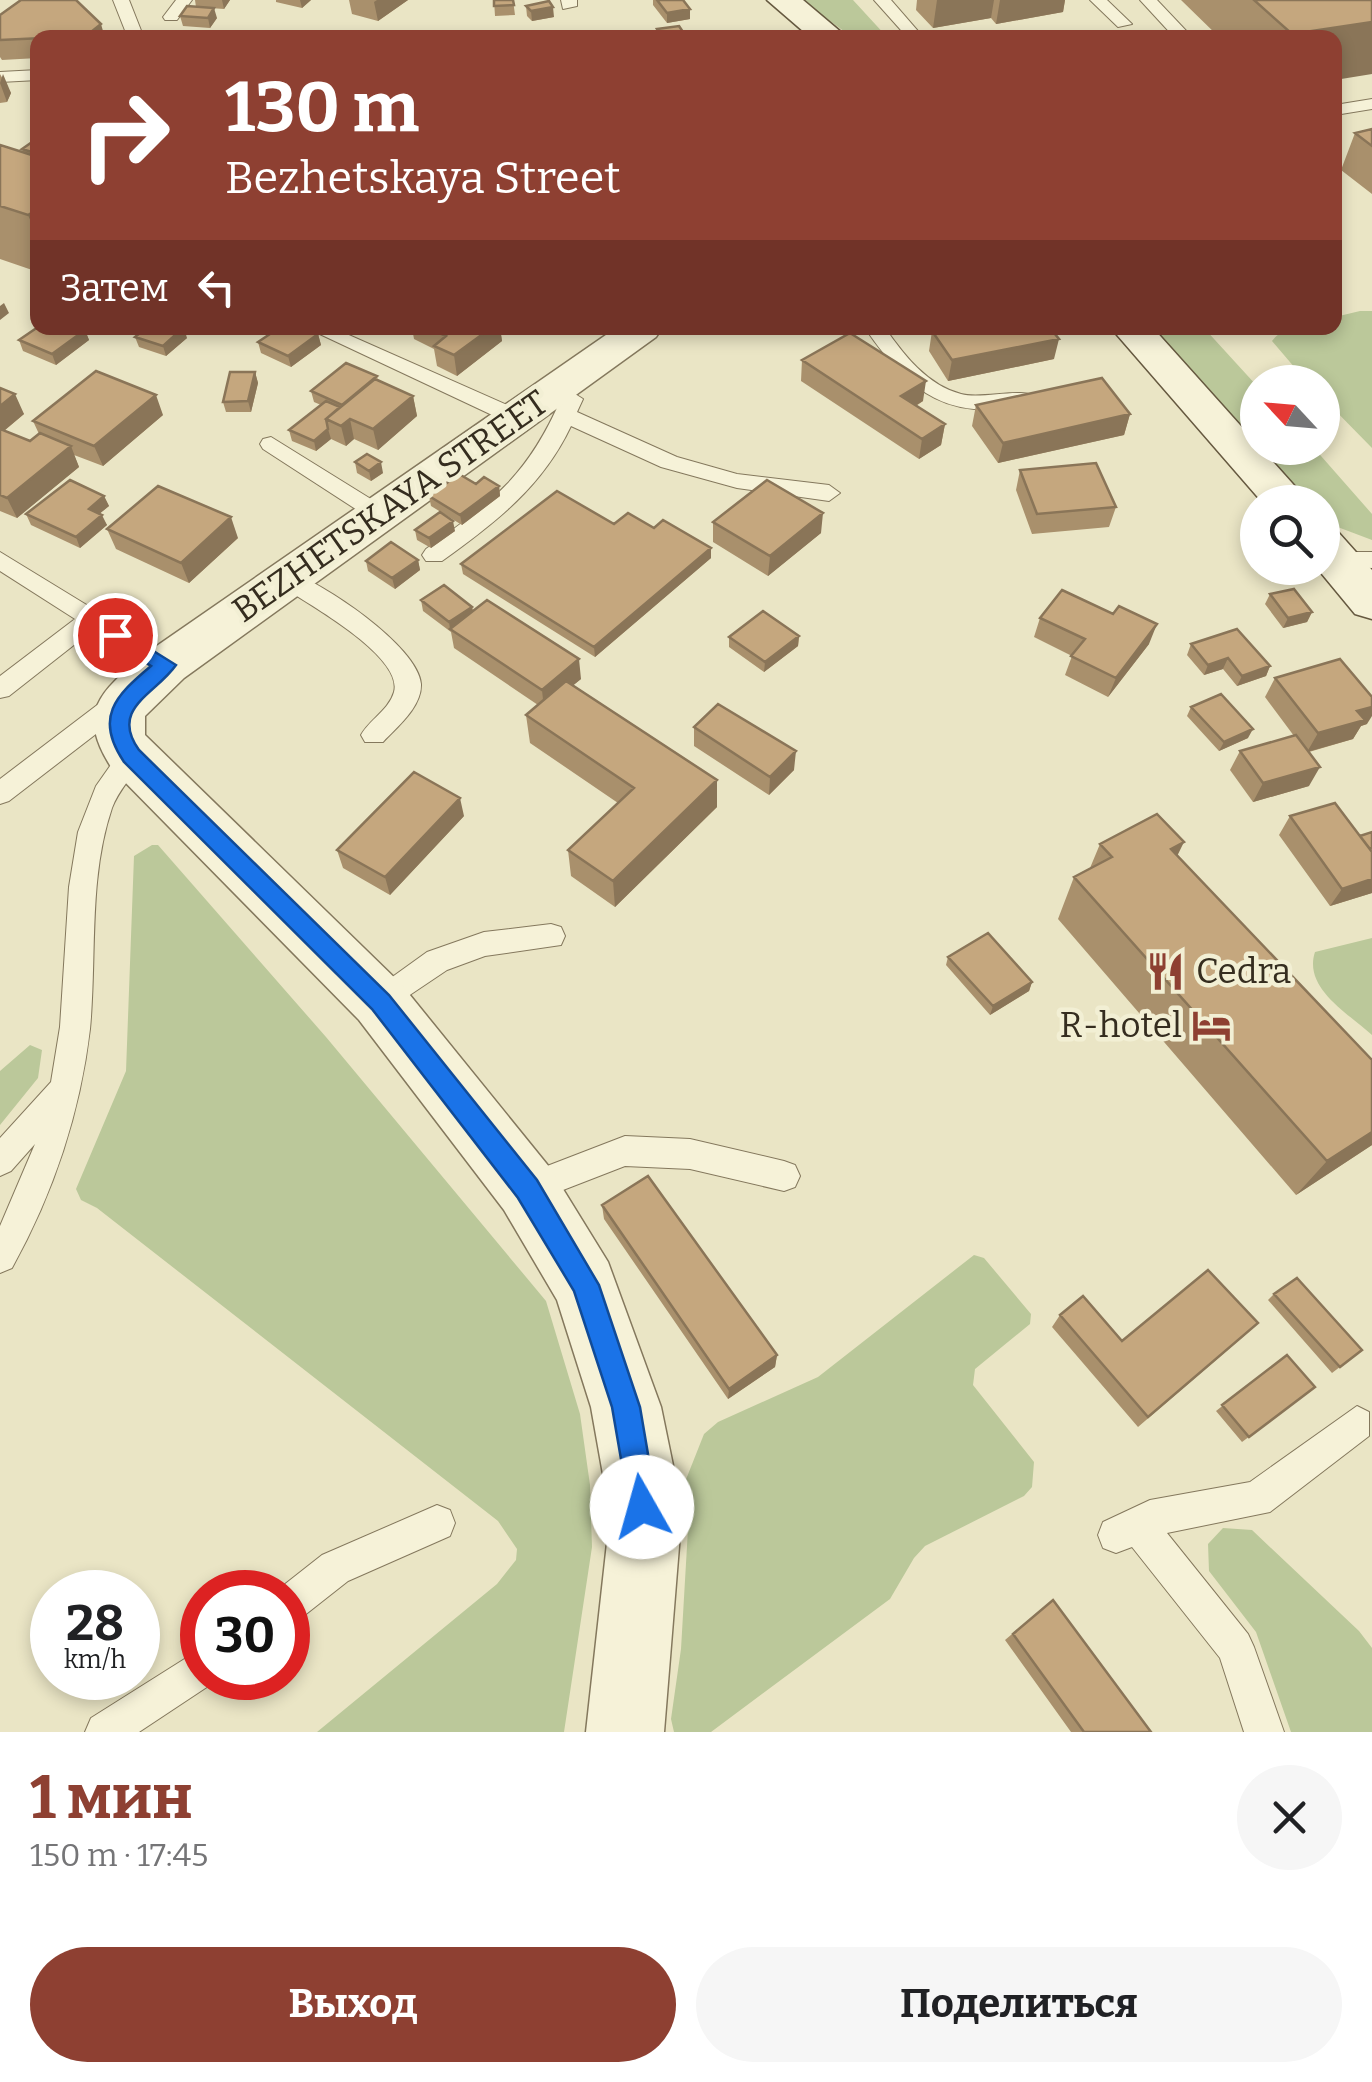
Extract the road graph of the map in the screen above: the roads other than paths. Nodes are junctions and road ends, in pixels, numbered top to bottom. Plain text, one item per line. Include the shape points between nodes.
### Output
1 (122, 0) edge
2 (184, 0) edge
3 (783, 0) edge
4 (882, 0) edge
5 (1098, 0) edge
6 (1148, 0) edge
7 (171, 17) dead end
8 (1124, 24) dead end
9 (133, 30) edge
10 (822, 30) edge
11 (909, 30) edge
12 (1178, 30) edge
13 (30, 75) edge
14 (0, 77) edge
15 (1372, 104) edge
16 (1342, 109) edge
17 (333, 335) edge
18 (632, 335) edge
19 (879, 335) edge
20 (1137, 335) edge
21 (584, 368) junction
22 (1044, 394) edge
23 (566, 415) junction
24 (515, 417) junction
25 (271, 444) dead end
26 (1272, 485) edge
27 (829, 493) dead end
28 (379, 514) junction
29 (1344, 554) edge
30 (434, 555) dead end
31 (0, 560) edge
32 (287, 579) junction
33 (1372, 602) edge
34 (90, 620) junction
35 (11, 672) edge
36 (153, 676) junction
37 (0, 690) edge
38 (374, 735) dead end
39 (131, 756) junction
40 (0, 794) edge
41 (552, 936) dead end
42 (380, 1002) junction
43 (66, 1087) junction
44 (0, 1161) edge
45 (784, 1176) dead end
46 (528, 1189) junction
47 (0, 1257) edge
48 (1367, 1426) edge
49 (437, 1523) dead end
50 (310, 1588) edge
51 (180, 1682) edge
52 (105, 1732) edge
53 (625, 1732) edge
54 (1264, 1732) edge

1 - 9 lane
2 - 7 lane
3 - 10 street
4 - 11 lane
5 - 8 lane
6 - 12 lane
13 - 14 lane
15 - 16 lane
17 - 24 lane
18 - 21 street, BEZHETSKAYA STREET
19 - 22 lane via 930,392 1008,403
20 - 26 street
21 - 23 lane
21 - 24 street, BEZHETSKAYA STREET
23 - 27 lane via 669,462 737,482
23 - 30 lane via 520,493
24 - 28 street, BEZHETSKAYA STREET
25 - 28 lane
28 - 32 street, BEZHETSKAYA STREET
29 - 33 street
31 - 34 lane
32 - 36 street, BEZHETSKAYA STREET
32 - 38 lane via 404,666 409,682 403,704
34 - 35 lane
34 - 36 lane
35 - 37 lane
36 - 39 street via 120,711 119,738
36 - 40 lane
39 - 42 street
39 - 43 lane via 100,804 90,840
41 - 42 lane via 484,944 437,961
42 - 46 street
43 - 44 lane
43 - 47 lane via 40,1175
45 - 46 lane via 690,1154 625,1151
46 - 53 street via 585,1285 626,1407 640,1480 644,1534
48 - 54 lane via 1257,1500 1126,1529 1234,1648
49 - 50 lane via 335,1568
51 - 52 lane

